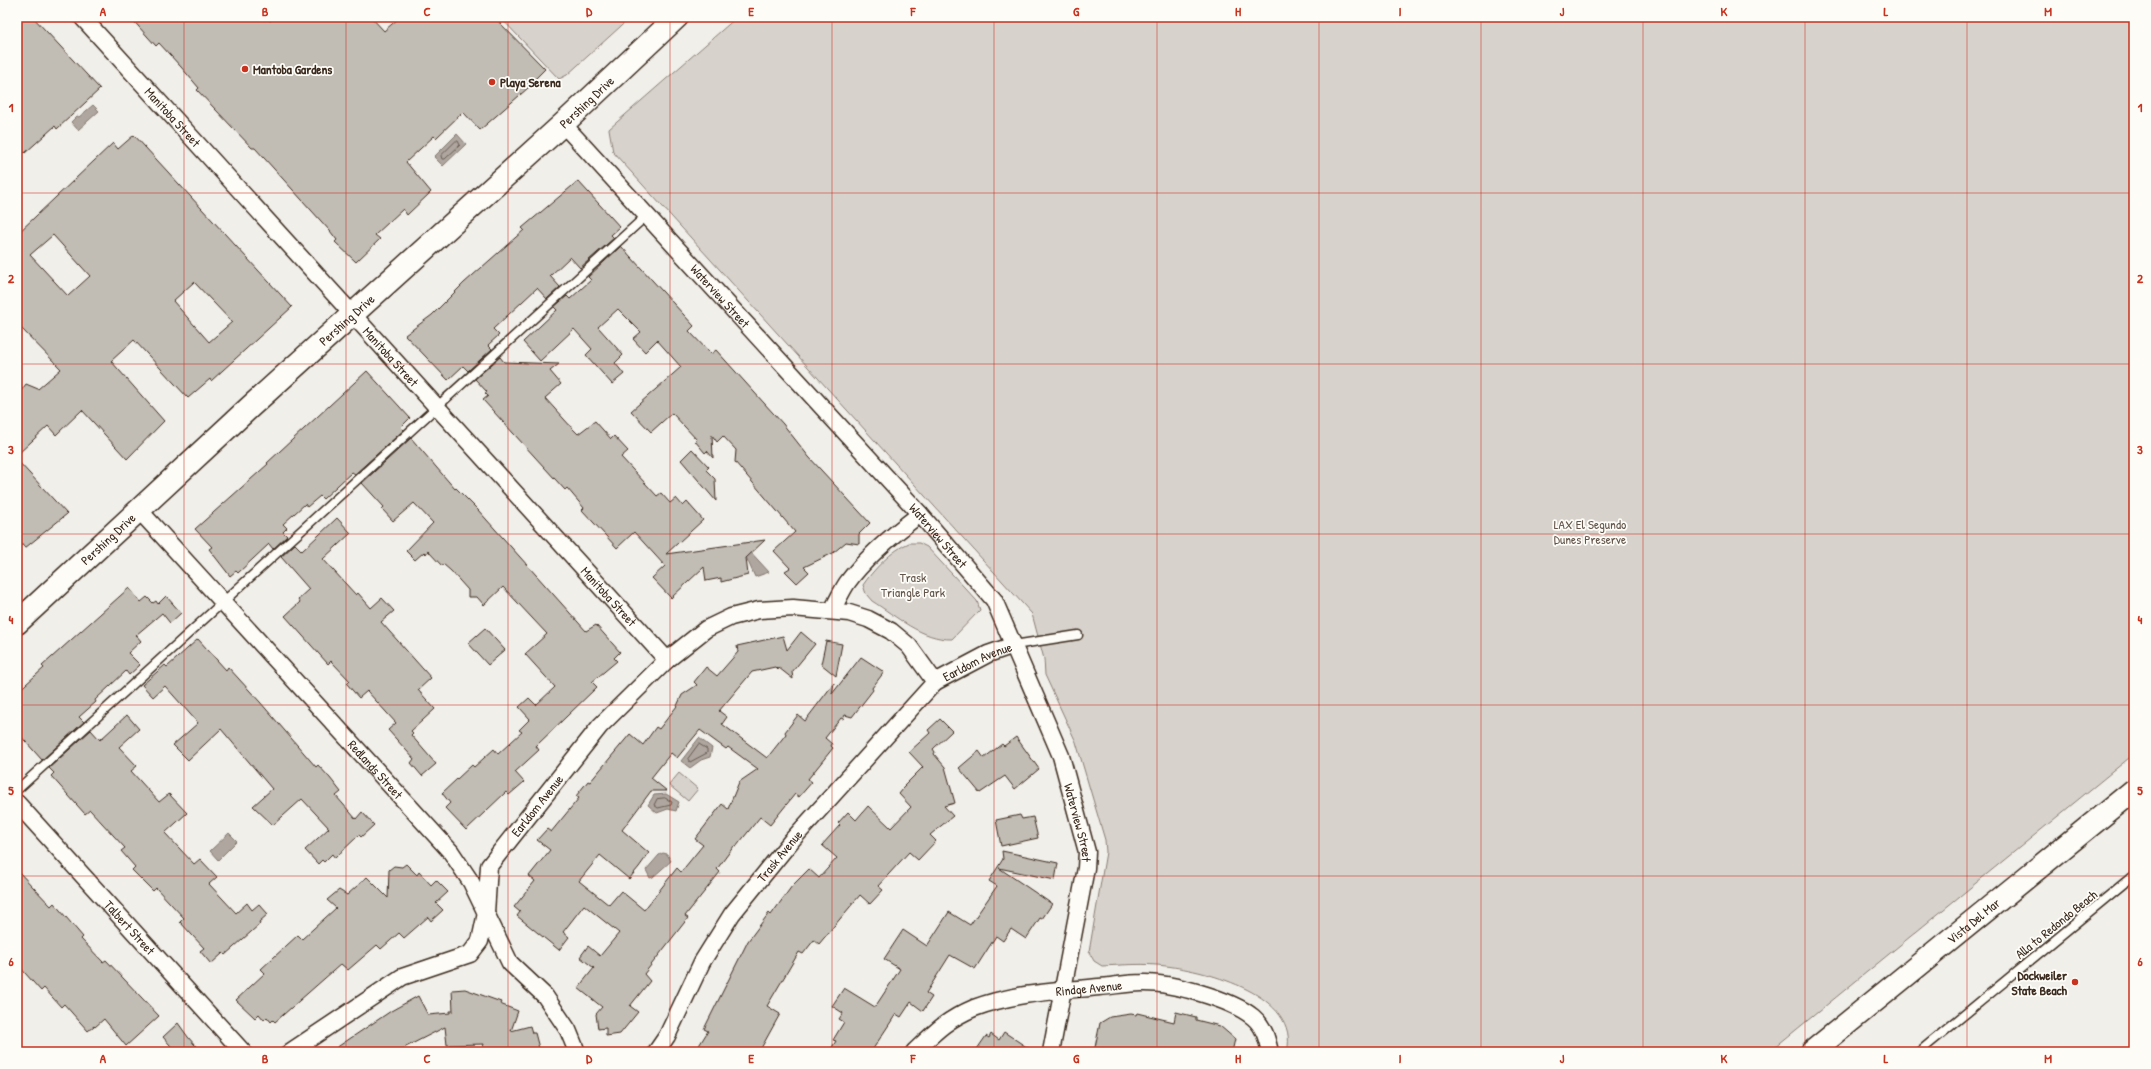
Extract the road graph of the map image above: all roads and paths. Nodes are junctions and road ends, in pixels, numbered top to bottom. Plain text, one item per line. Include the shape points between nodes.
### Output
1 (82, 17) edge
2 (677, 17) edge
3 (563, 124) junction
4 (646, 216) junction
5 (354, 315) junction
6 (436, 407) junction
7 (139, 510) junction
8 (920, 514) junction
9 (221, 602) junction
10 (832, 610) junction
11 (17, 623) edge
12 (1078, 635) dead end
13 (1014, 645) junction
14 (667, 660) junction
15 (935, 682) junction
16 (17, 790) edge
17 (2134, 790) edge
18 (17, 803) edge
19 (2134, 875) edge
20 (486, 913) junction
21 (1063, 990) junction
22 (243, 1052) edge
23 (290, 1052) edge
24 (577, 1052) edge
25 (656, 1052) edge
26 (914, 1052) edge
27 (1051, 1052) edge
28 (1270, 1052) edge
29 (1812, 1052) edge
30 (1919, 1052) edge

1 - 5 street, Manitoba Street
2 - 3 main road, Pershing Drive
3 - 4 street, Waterview Street
3 - 5 main road, Pershing Drive
4 - 6 lane
4 - 8 street, Waterview Street
5 - 6 street, Manitoba Street
5 - 7 main road, Pershing Drive
6 - 9 lane
6 - 14 street, Manitoba Street
7 - 9 street, Redlands Street
7 - 11 main road, Pershing Drive
8 - 10 street via 866,562 847,583
8 - 13 street, Waterview Street via 994,600
9 - 16 lane
9 - 20 street, Redlands Street via 451,852 471,882
10 - 14 street, Earldom Avenue via 759,610 731,617 706,629
10 - 15 street, Earldom Avenue via 868,618 891,631 909,646
12 - 13 lane, Earldom Avenue
13 - 15 street, Earldom Avenue via 988,654
13 - 21 street, Waterview Street via 1061,756 1087,852
14 - 20 street, Earldom Avenue via 600,726 489,866
15 - 25 street, Trask Avenue via 792,840 732,914 702,962 667,1036
17 - 29 main road, Vista Del Mar
18 - 22 street, Talbert Street
19 - 30 lane, Alla to Redondo Beach
20 - 23 street, Earldom Avenue via 480,941 470,954 402,977
20 - 24 street, Redlands Street via 510,964 545,996 568,1030
21 - 26 street, Rindge Avenue via 1030,994 975,1008 945,1022
21 - 27 street, Waterview Street
21 - 28 street, Rindge Avenue via 1143,983 1181,988 1212,996 1254,1018 1266,1034

